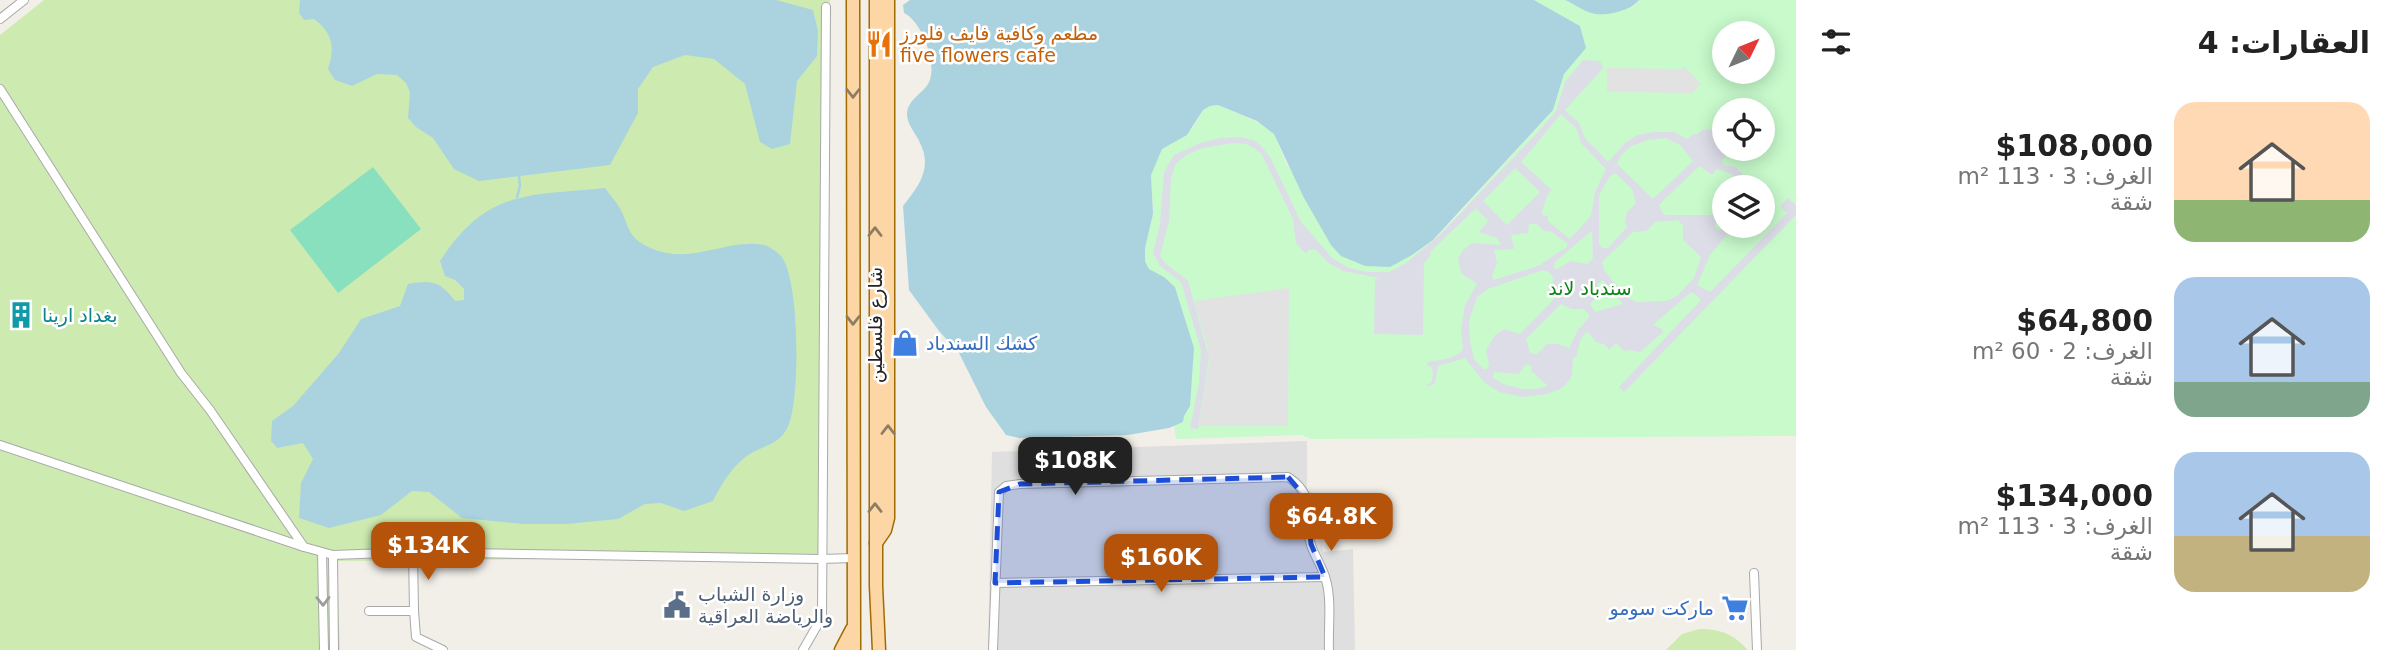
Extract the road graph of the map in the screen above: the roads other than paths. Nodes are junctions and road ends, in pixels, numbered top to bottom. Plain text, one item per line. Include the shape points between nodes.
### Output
1 (24, 0) edge
2 (853, 0) edge
3 (876, 0) edge
4 (888, 0) edge
5 (826, 7) dead end
6 (0, 19) edge
7 (853, 68) junction
8 (876, 68) junction
9 (0, 89) edge
10 (876, 321) junction
11 (888, 343) junction
12 (0, 445) edge
13 (876, 544) junction
14 (304, 547) junction
15 (322, 552) junction
16 (413, 552) junction
17 (333, 555) junction
18 (854, 558) junction
19 (821, 559) junction
20 (1754, 573) dead end
21 (1325, 577) junction
22 (995, 583) junction
23 (854, 585) junction
24 (876, 586) junction
25 (369, 611) dead end
26 (414, 611) junction
27 (854, 625) junction
28 (878, 627) junction
29 (324, 650) edge
30 (334, 650) edge
31 (443, 650) edge
32 (803, 650) edge
33 (841, 650) edge
34 (854, 650) edge
35 (879, 650) edge
36 (887, 650) edge
37 (993, 650) edge
38 (1329, 650) edge
39 (1757, 650) edge

1 - 6 street
2 - 7 main road, شارع فلسطين
3 - 8 main road, شارع فلسطين
4 - 11 main road
5 - 19 street
7 - 8 main road
7 -> 18 main road, شارع فلسطين
10 -> 8 main road, شارع فلسطين
9 - 14 street via 181,373
10 - 11 main road
13 -> 10 main road, شارع فلسطين
13 -> 11 main road via 888,518
12 - 14 street
13 - 24 main road, شارع فلسطين
14 - 15 street
15 - 17 street
15 -> 29 street
16 - 17 street
16 - 19 street
16 - 26 street
17 - 30 street
18 - 19 street
18 - 23 main road, شارع فلسطين
19 - 32 street via 822,617
20 - 39 street
21 - 22 street
21 - 22 street via 1311,544 1307,499 1288,477 1006,486 999,492
21 - 38 street
22 - 37 street
23 - 24 main road via 864,593
23 - 27 main road, شارع فلسطين
24 - 28 main road, شارع فلسطين
25 - 26 street
26 - 31 street via 416,637
27 - 33 main road
27 - 34 main road, شارع فلسطين
28 - 35 main road, شارع فلسطين
28 - 36 main road

